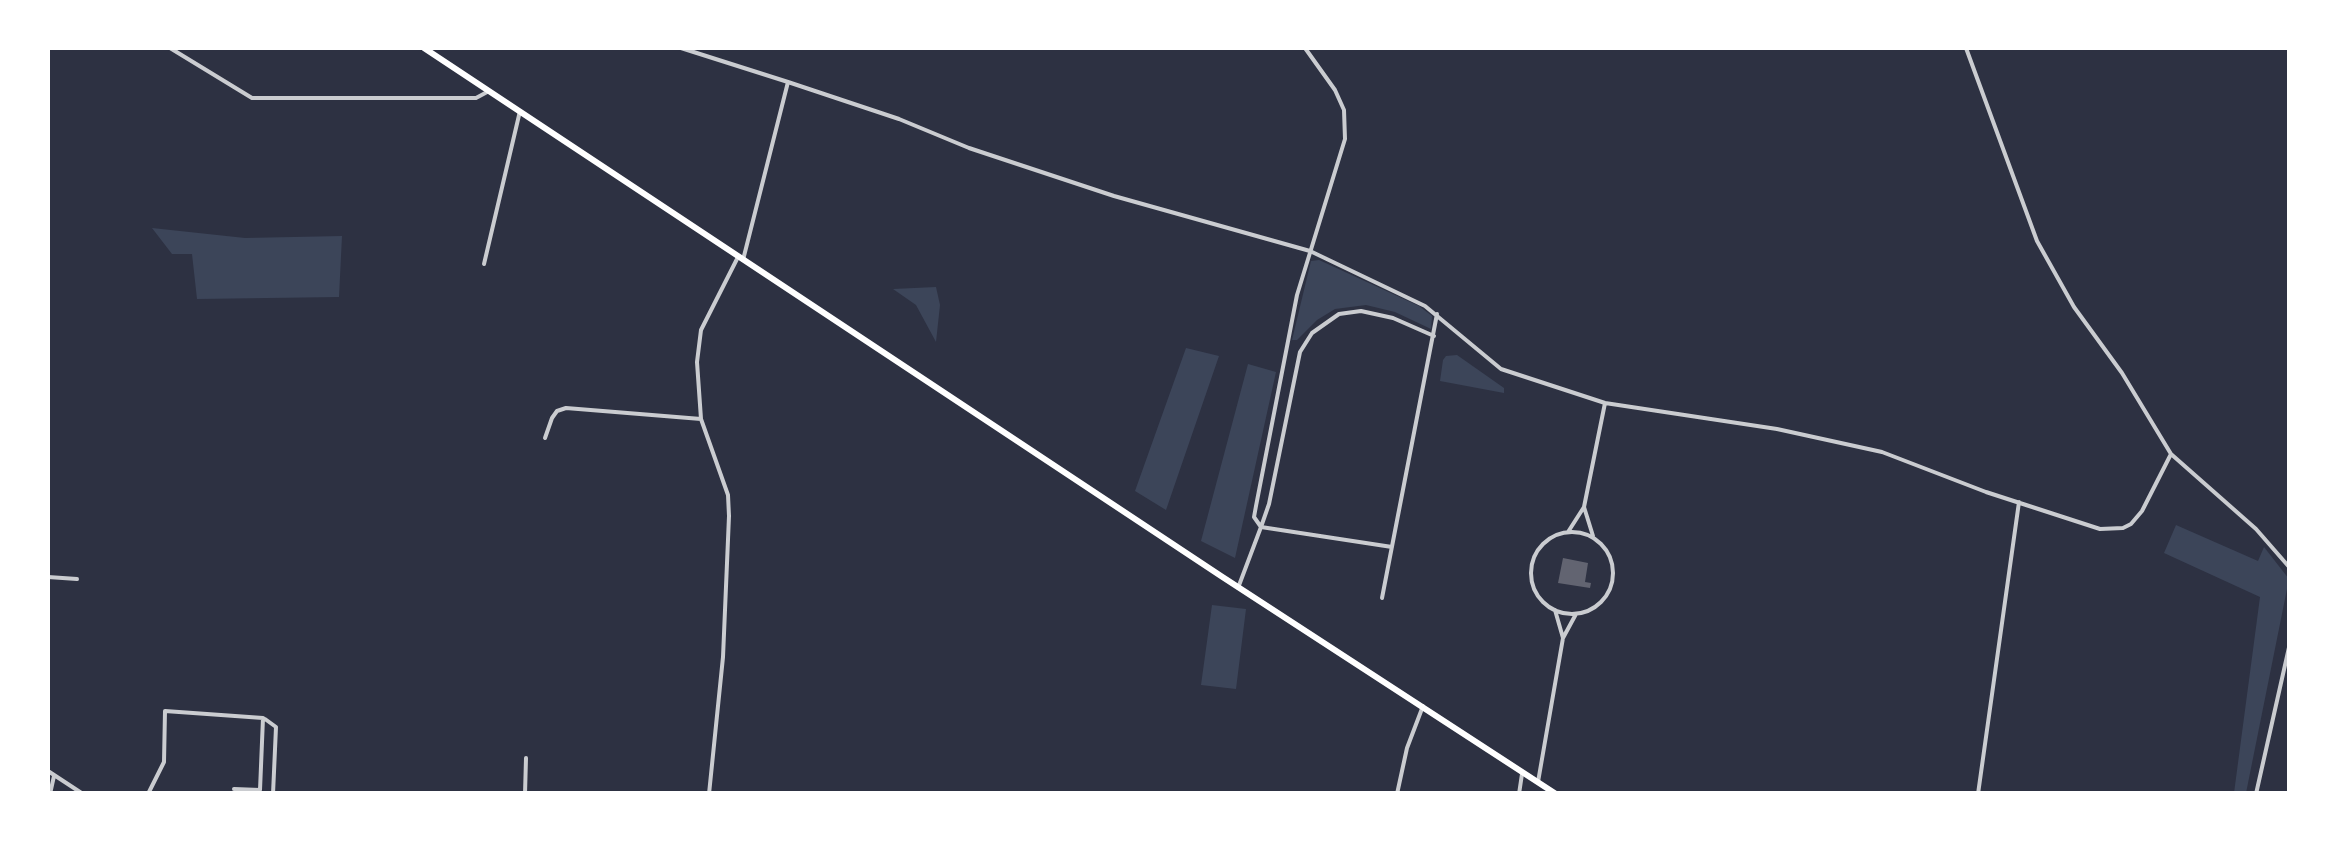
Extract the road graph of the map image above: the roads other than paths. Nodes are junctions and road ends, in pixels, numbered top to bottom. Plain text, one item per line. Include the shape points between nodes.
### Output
1 (170, 48) edge
2 (424, 48) edge
3 (681, 48) edge
4 (1305, 48) edge
5 (1966, 48) edge
6 (788, 82) junction
7 (489, 91) junction
8 (520, 111) junction
9 (1310, 251) junction
10 (740, 258) junction
11 (484, 264) dead end
12 (1437, 314) junction
13 (1434, 336) junction
14 (1604, 404) junction
15 (701, 419) junction
16 (545, 438) dead end
17 (2172, 454) junction
18 (2019, 502) junction
19 (1584, 507) junction
20 (1261, 527) junction
21 (1568, 532) junction
22 (1593, 537) junction
23 (1392, 547) junction
24 (2290, 568) edge
25 (48, 578) edge
26 (77, 579) dead end
27 (1238, 588) junction
28 (1382, 598) dead end
29 (1554, 610) junction
30 (1576, 614) junction
31 (1563, 638) junction
32 (2290, 643) edge
33 (1423, 706) junction
34 (263, 718) junction
35 (526, 758) dead end
36 (48, 771) edge
37 (1523, 772) junction
38 (54, 776) junction
39 (1538, 782) junction
40 (234, 789) dead end
41 (50, 794) edge
42 (83, 794) edge
43 (148, 794) edge
44 (274, 794) edge
45 (526, 794) edge
46 (710, 794) edge
47 (1397, 794) edge
48 (1519, 794) edge
49 (1556, 794) edge
50 (1978, 794) edge
51 (2256, 794) edge

1 - 7 street via 252,98 476,98
2 - 7 main road
3 - 6 street
4 - 9 street via 1334,90 1347,126
5 - 17 street via 2036,241
6 - 9 street via 1097,191
6 - 10 street
7 - 8 main road
8 - 10 main road
8 - 11 street
9 - 12 street
9 - 20 street via 1254,517
10 - 15 street via 700,334
10 - 27 main road
12 - 13 street
12 - 14 street via 1501,369
13 - 20 street via 1361,312 1338,314 1312,332 1300,352
13 - 23 street
14 - 18 street via 1882,452
14 - 19 street
15 - 16 street via 566,408 552,418
15 - 46 street via 729,504
17 - 18 street via 2142,511 2123,528 2088,526
17 - 24 street
18 - 50 street
19 - 21 street
19 - 22 street
20 - 23 street
20 - 27 street
21 - 22 street
21 - 29 street via 1544,543 1532,566 1536,592
22 - 30 street via 1609,554 1611,587 1597,606
23 - 28 street
25 - 26 street
27 - 33 main road
29 - 30 street
29 - 31 street
30 - 31 street
31 - 39 street
32 - 51 street
33 - 37 main road
33 - 47 street
34 - 40 street via 260,790
34 - 43 street via 165,711 164,762
34 - 44 street via 276,726
35 - 45 street
36 - 38 street
37 - 39 main road
37 - 48 street
38 - 41 street
38 - 42 street
39 - 49 main road

